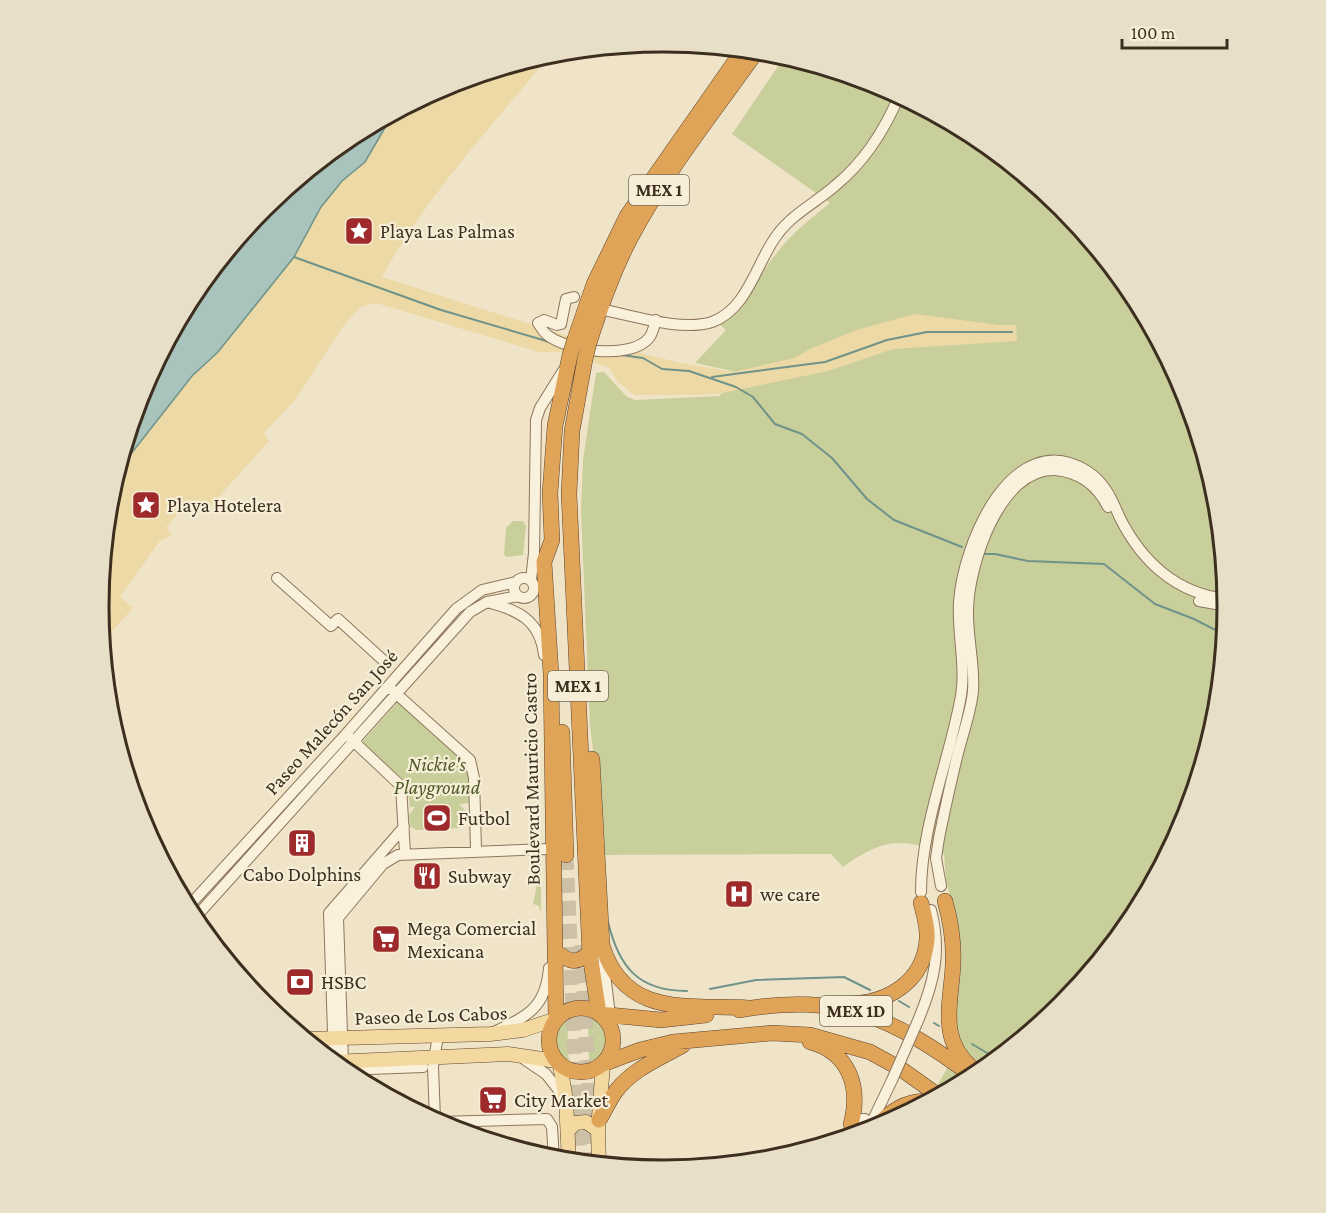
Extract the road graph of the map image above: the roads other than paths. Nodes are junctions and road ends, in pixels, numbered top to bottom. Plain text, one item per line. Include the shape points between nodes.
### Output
1 (738, 57) edge
2 (751, 60) edge
3 (895, 104) edge
4 (573, 297) dead end
5 (599, 309) junction
6 (656, 320) junction
7 (582, 341) junction
8 (574, 360) junction
9 (552, 540) junction
10 (572, 545) junction
11 (277, 579) dead end
12 (531, 580) junction
13 (516, 582) junction
14 (1177, 587) junction
15 (518, 596) junction
16 (1217, 598) edge
17 (487, 602) junction
18 (1217, 604) edge
19 (384, 661) dead end
20 (551, 674) junction
21 (392, 690) junction
22 (546, 723) junction
23 (350, 738) junction
24 (940, 807) junction
25 (262, 826) junction
26 (404, 826) junction
27 (271, 834) junction
28 (548, 849) junction
29 (476, 850) junction
30 (405, 853) junction
31 (371, 870) junction
32 (933, 900) junction
33 (194, 901) edge
34 (201, 912) edge
35 (596, 949) junction
36 (556, 952) junction
37 (819, 1004) junction
38 (749, 1008) junction
39 (605, 1014) junction
40 (556, 1019) junction
41 (490, 1034) junction
42 (438, 1035) junction
43 (750, 1035) junction
44 (338, 1038) junction
45 (317, 1039) edge
46 (691, 1041) junction
47 (516, 1054) junction
48 (338, 1055) edge
49 (436, 1056) junction
50 (350, 1063) edge
51 (558, 1063) junction
52 (352, 1064) edge
53 (603, 1065) junction
54 (423, 1067) dead end
55 (972, 1067) edge
56 (965, 1071) edge
57 (931, 1091) edge
58 (566, 1100) junction
59 (879, 1105) junction
60 (435, 1111) edge
61 (875, 1118) edge
62 (460, 1121) edge
63 (867, 1121) edge
64 (598, 1125) junction
65 (854, 1126) edge
66 (568, 1130) junction
67 (553, 1150) edge
68 (569, 1152) edge
69 (599, 1157) edge

1 - 7 highway, MEX 1 via 627,216 594,284
2 - 5 highway, MEX 1 via 654,199 624,250
3 - 6 street via 887,124 852,169 776,236 747,290 729,312 697,325
4 - 6 street via 563,305 561,324 544,320 538,323 558,341 597,351 622,352 651,336
5 - 6 street
5 - 7 highway, MEX 1
7 - 8 highway, MEX 1, bridge
8 - 9 highway, Boulevard Mauricio Castro / MEX 1 via 555,426 550,493
8 - 10 highway, Boulevard Mauricio Castro / MEX 1 via 570,450
8 - 12 street via 540,408 536,420
9 - 10 highway, Boulevard Mauricio Castro via 572,855 566,592
9 - 20 highway, Boulevard Mauricio Castro / MEX 1 via 544,562
10 - 35 highway, Boulevard Mauricio Castro / MEX 1 via 578,673 586,703 592,760
11 - 19 street via 331,626 338,620
12 - 13 street via 523,578
12 - 15 street via 533,594 526,598
13 - 15 street via 514,590
13 - 21 street, Paseo Malecón San José via 482,590 466,600
14 - 16 street
14 - 18 street via 1202,602
14 - 24 street via 1146,560 1086,470 1057,461 1014,477 996,497 968,556 959,601 961,699
15 - 17 street, Paseo Malecón San José
17 - 21 street, Paseo Malecón San José
17 - 22 street via 514,609 529,619 541,641
20 - 22 highway
20 - 36 highway, Boulevard Mauricio Castro / MEX 1
21 - 23 street, Paseo Malecón San José
21 - 29 street via 470,760
22 - 28 street
23 - 25 street, Paseo Malecón San José
23 - 26 street via 399,782
23 - 27 street, Paseo Malecón San José
24 - 32 street
24 - 32 street via 923,853
25 - 27 street
25 - 33 street, Paseo Malecón San José
26 - 30 street
26 - 31 street
27 - 34 street, Paseo Malecón San José
28 - 29 street
28 - 41 street via 551,935 546,991 533,1009
29 - 30 street
30 - 31 street
31 - 44 street via 338,918 334,961
32 - 37 highway via 924,956 912,978 894,993 877,1000
32 - 55 highway via 953,951 947,1010 949,1031 959,1054
32 - 59 street, bridge via 938,952 932,983
35 - 36 highway via 574,962
35 - 38 highway via 628,988 652,1001 696,1008
35 - 39 highway
36 - 40 highway, Boulevard Mauricio Castro / MEX 1
37 - 38 highway, MEX 1D
37 - 56 highway, MEX 1D via 865,1014 902,1028
38 - 39 highway, MEX 1D via 661,1020
39 - 40 highway via 575,1009
39 - 53 highway via 613,1037 610,1055
40 - 41 main road, Paseo de Los Cabos via 523,1030
40 - 51 highway via 548,1041
41 - 42 main road, Paseo de Los Cabos
42 - 44 main road, Paseo de Los Cabos
42 - 49 street
43 - 46 highway, MEX 1D
43 - 57 highway, MEX 1D via 810,1035 858,1047 888,1061
43 - 65 highway via 810,1042 834,1053 846,1066 853,1084
44 - 45 main road, Paseo de Los Cabos
44 - 48 street
46 - 53 highway, MEX 1D via 649,1047
46 - 64 highway via 637,1070 617,1090
47 - 49 main road
47 - 51 main road
47 - 58 street via 546,1074
49 - 50 main road
49 - 60 street
51 - 53 highway via 581,1073
51 - 58 main road
52 - 54 street
53 - 64 main road
58 - 66 main road
59 - 61 street
59 - 65 street
62 - 67 street via 548,1119
63 - 65 street
64 - 66 main road via 576,1123
64 - 69 main road
66 - 68 main road

